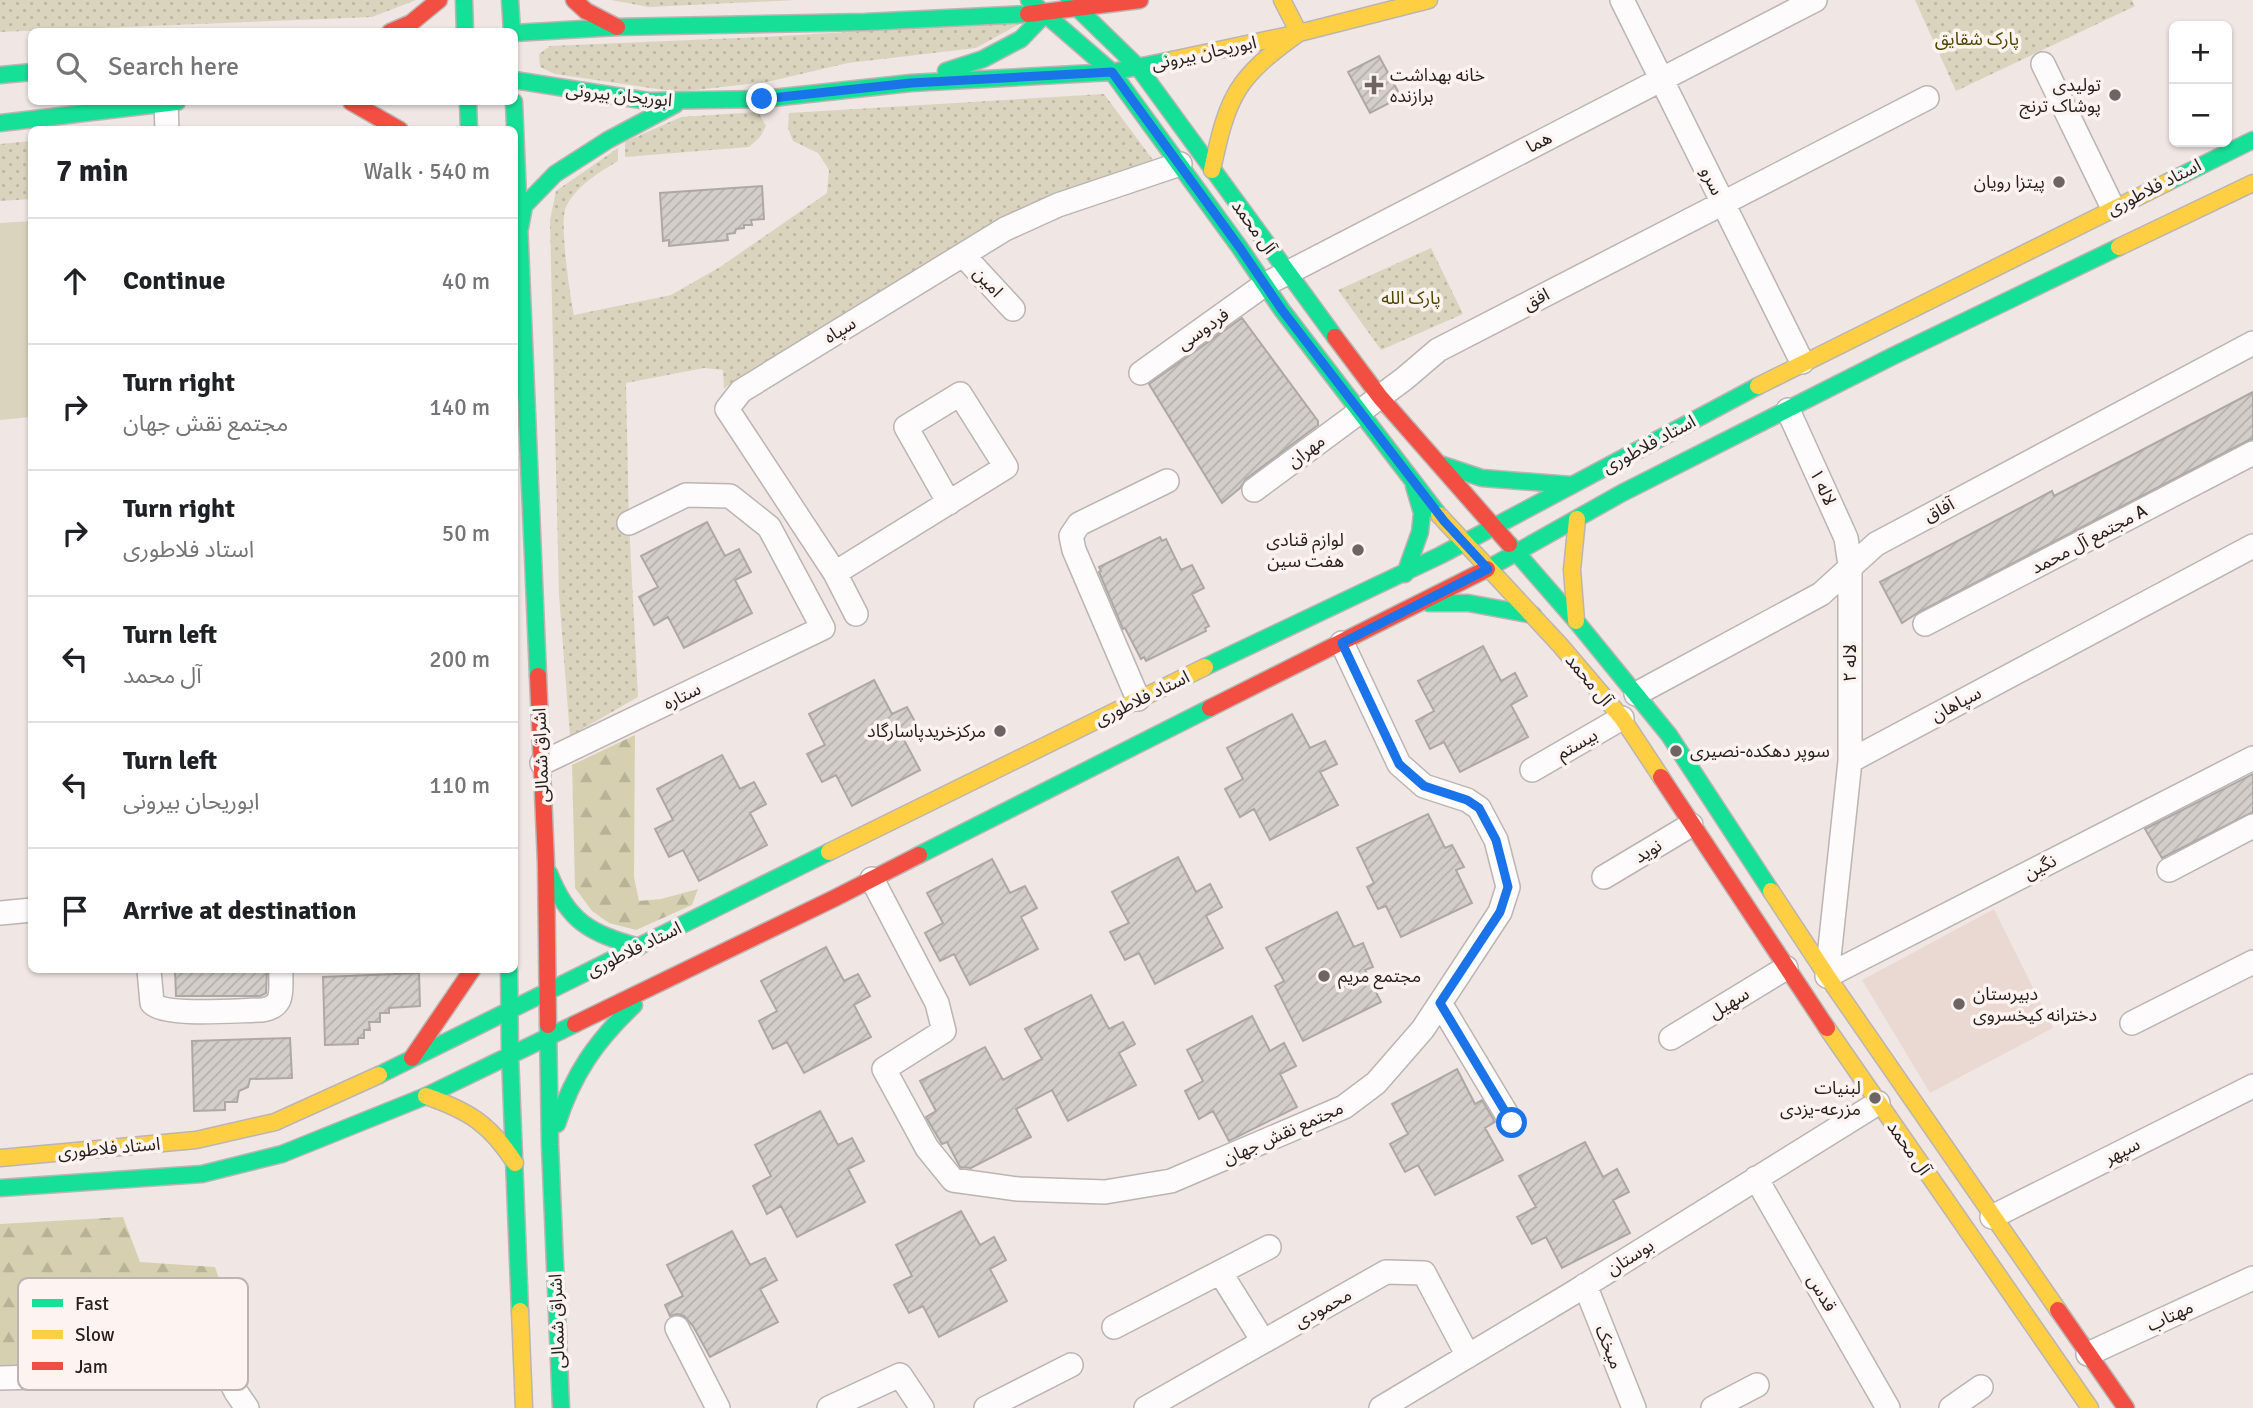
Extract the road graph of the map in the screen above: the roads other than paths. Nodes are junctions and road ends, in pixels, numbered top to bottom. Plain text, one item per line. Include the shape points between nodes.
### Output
1 (439, 0) edge
2 (464, 0) edge
3 (510, 0) edge
4 (574, 0) edge
5 (1029, 0) edge
6 (1140, 0) edge
7 (1282, 0) edge
8 (1429, 0) edge
9 (1622, 0) edge
10 (1815, 0) edge
11 (1073, 4) edge
12 (904, 7) dead end
13 (1044, 7) edge
14 (865, 22) junction
15 (617, 27) junction
16 (399, 28) edge
17 (465, 28) edge
18 (513, 28) edge
19 (518, 32) edge
20 (1299, 33) junction
21 (2043, 64) dead end
22 (1138, 67) junction
23 (28, 72) edge
24 (1112, 72) junction
25 (0, 75) edge
26 (1661, 79) junction
27 (518, 81) edge
28 (911, 83) junction
29 (1927, 98) dead end
30 (683, 101) junction
31 (147, 105) edge
32 (171, 105) edge
33 (356, 105) edge
34 (468, 105) edge
35 (514, 105) edge
36 (0, 123) edge
37 (168, 126) edge
38 (393, 126) edge
39 (469, 126) edge
40 (515, 126) edge
41 (2253, 139) edge
42 (1180, 164) junction
43 (1212, 170) junction
44 (2253, 183) edge
45 (1723, 203) junction
46 (2113, 208) junction
47 (518, 236) joint
48 (963, 255) junction
49 (1286, 273) junction
50 (1264, 285) junction
51 (518, 288) edge
52 (1013, 309) dead end
53 (2253, 343) edge
54 (1802, 362) junction
55 (1141, 373) dead end
56 (1380, 397) junction
57 (1788, 410) junction
58 (1359, 411) junction
59 (2253, 453) edge
60 (1440, 464) junction
61 (1167, 481) dead end
62 (1413, 482) junction
63 (1572, 485) junction
64 (1254, 491) dead end
65 (948, 503) junction
66 (1577, 519) junction
67 (629, 523) dead end
68 (1495, 527) junction
69 (1464, 543) junction
70 (2253, 546) edge
71 (1517, 553) junction
72 (1850, 565) junction
73 (1488, 569) junction
74 (835, 573) junction
75 (1405, 574) junction
76 (1420, 604) junction
77 (856, 614) dead end
78 (1532, 615) junction
79 (1576, 621) junction
80 (1925, 624) dead end
81 (1342, 643) junction
82 (1636, 694) junction
83 (1138, 699) junction
84 (1622, 718) junction
85 (2253, 758) edge
86 (1850, 761) junction
87 (542, 763) junction
88 (1532, 770) dead end
89 (1691, 825) junction
90 (2253, 826) edge
91 (546, 863) junction
92 (2169, 870) dead end
93 (1604, 877) dead end
94 (872, 879) junction
95 (28, 910) edge
96 (0, 913) edge
97 (639, 947) junction
98 (2253, 962) edge
99 (1786, 968) junction
100 (149, 973) edge
101 (281, 973) edge
102 (470, 973) edge
103 (509, 973) edge
104 (1827, 976) junction
105 (655, 986) junction
106 (547, 992) junction
107 (1440, 1003) junction
108 (508, 1012) junction
109 (2132, 1023) dead end
110 (548, 1038) junction
111 (1671, 1038) dead end
112 (509, 1055) junction
113 (411, 1060) junction
114 (2253, 1086) edge
115 (426, 1096) junction
116 (1878, 1103) junction
117 (1512, 1123) dead end
118 (551, 1145) junction
119 (0, 1158) edge
120 (516, 1163) junction
121 (1756, 1178) junction
122 (0, 1188) edge
123 (1992, 1217) junction
124 (1269, 1247) dead end
125 (1220, 1272) junction
126 (2253, 1278) edge
127 (1585, 1285) junction
128 (1114, 1327) dead end
129 (677, 1328) dead end
130 (1264, 1341) junction
131 (2088, 1354) junction
132 (1468, 1356) junction
133 (1071, 1366) dead end
134 (0, 1378) edge
135 (18, 1378) edge
136 (1757, 1385) dead end
137 (1982, 1387) dead end
138 (236, 1390) edge
139 (247, 1408) edge
140 (524, 1408) edge
141 (561, 1408) edge
142 (719, 1408) edge
143 (829, 1408) edge
144 (922, 1408) edge
145 (986, 1408) edge
146 (1146, 1408) edge
147 (1381, 1408) edge
148 (1634, 1408) edge
149 (1713, 1408) edge
150 (1888, 1408) edge
151 (1951, 1408) edge
152 (2090, 1408) edge
153 (2126, 1408) edge

1 - 16 main road
2 - 17 main road
3 - 18 main road
4 - 15 main road
5 - 13 main road, آل محمد
6 - 11 main road
7 - 20 main road
8 - 20 main road, ابوریحان بیرونی
9 - 26 street, سرو
10 - 26 street, هما
11 - 13 main road
11 - 22 main road, آل محمد
12 - 14 main road
13 - 14 main road
13 - 24 main road, آل محمد
13 - 28 main road via 1021,39 983,59
14 - 15 main road
15 - 19 main road
20 - 22 main road, ابوریحان بیرونی
20 - 43 main road via 1247,77 1231,100
21 - 46 street
22 - 24 main road, ابوریحان بیرونی
22 - 43 main road, آل محمد
23 - 25 main road
24 - 28 main road, ابوریحان بیرونی
24 - 42 main road, آل محمد
26 - 45 street, سرو
26 - 49 street, هما
27 - 30 main road, ابوریحان بیرونی via 648,101
28 - 30 main road, ابوریحان بیرونی via 762,99
29 - 45 street, افق
30 - 47 main road via 631,126 555,174 524,206
31 - 36 main road
32 - 37 street
33 - 38 main road
34 - 39 main road
35 - 40 main road, اشراق شمالی
41 - 46 main road, استاد فلاطوری
42 - 48 street, سپاه via 1058,205
42 - 50 main road, آل محمد
43 - 49 main road, آل محمد
44 - 57 main road, استاد فلاطوری
45 - 54 street, سرو
45 - 56 street, افق via 1438,350
46 - 54 main road, استاد فلاطوری
47 - 51 main road, اشراق شمالی
48 - 52 street, امین
48 - 74 street, سپاه via 741,391 727,409
49 - 50 street, هما
49 - 56 main road, آل محمد
50 - 55 street, فردوسی
50 - 58 main road, آل محمد
51 - 87 main road, اشراق شمالی
53 - 72 street, آفاق via 1876,544
54 - 63 main road, استاد فلاطوری
56 - 58 street, افق
56 - 60 main road, آل محمد
57 - 66 main road, استاد فلاطوری
57 - 72 street, لاله ۱ via 1846,538
58 - 62 main road, آل محمد
58 - 64 street, مهران
59 - 80 street, مجتمع آل محمد A
60 - 63 main road via 1482,478
60 - 68 main road, آل محمد
61 - 83 street via 1079,524 1071,537
62 - 69 main road, آل محمد
62 - 75 main road via 1422,513
63 - 68 main road, استاد فلاطوری
65 - 65 street via 1006,467 960,394 906,427
65 - 74 street
66 - 71 main road, استاد فلاطوری
66 - 79 main road via 1571,583
67 - 87 street, ستاره via 686,495 730,496 769,527 822,628
68 - 69 main road, استاد فلاطوری
68 - 71 main road, آل محمد
69 - 73 main road, آل محمد
69 - 75 main road, استاد فلاطوری
70 - 86 street, سپاهان
71 - 73 main road, استاد فلاطوری
71 - 79 main road, آل محمد
72 - 82 street, آفاق via 1821,594
72 - 86 street, لاله ۲
73 - 76 main road, استاد فلاطوری
73 - 78 main road, آل محمد
74 - 77 street, سپاه
75 - 83 main road, استاد فلاطوری
76 - 78 main road via 1451,601
76 - 81 main road, استاد فلاطوری
78 - 84 main road, آل محمد
79 - 82 main road, آل محمد
81 - 94 main road, استاد فلاطوری
81 - 107 street, مجتمع نقش جهان via 1399,764 1424,786 1479,808 1496,840 1508,887 1500,912
82 - 104 main road, آل محمد via 1670,735
83 - 97 main road, استاد فلاطوری
84 - 88 street, بیستم
84 - 89 main road, آل محمد
85 - 104 street, نگین
86 - 104 street
87 - 91 main road, اشراق شمالی
89 - 93 street, نوید
89 - 99 main road, آل محمد
90 - 92 street
91 - 97 main road via 556,893 580,924 606,938
91 - 106 main road, اشراق شمالی
94 - 105 main road, استاد فلاطوری
94 - 107 street, مجتمع نقش جهان via 937,1003 944,1031 884,1069 927,1148 953,1180 1018,1189 1105,1192 1171,1181 1344,1107 1376,1083
95 - 96 street
97 - 106 main road, استاد فلاطوری
98 - 109 street
99 - 111 street, سهیل
99 - 116 main road, آل محمد
100 - 101 street via 152,1003 172,1011 274,1007 279,1003
102 - 113 main road
103 - 108 main road, اشراق شمالی
104 - 123 main road, آل محمد
105 - 110 main road, استاد فلاطوری
105 - 118 main road via 617,1020 578,1068
106 - 108 main road, استاد فلاطوری
106 - 110 main road, اشراق شمالی
107 - 117 street
108 - 112 main road, اشراق شمالی
108 - 113 main road, استاد فلاطوری
110 - 112 main road, استاد فلاطوری
110 - 118 main road, اشراق شمالی
112 - 115 main road, استاد فلاطوری
112 - 120 main road, اشراق شمالی
113 - 119 main road, استاد فلاطوری via 275,1122 196,1140
114 - 123 street, سپهر
115 - 120 main road via 484,1121
115 - 122 main road, استاد فلاطوری via 282,1154 202,1174
116 - 121 street, بوستان
116 - 152 main road, آل محمد
118 - 141 main road, اشراق شمالی
120 - 140 main road, اشراق شمالی
121 - 127 street, بوستان
121 - 150 street, قدس
123 - 131 main road, آل محمد
124 - 125 street
125 - 128 street
125 - 130 street
126 - 131 street, مهتاب
127 - 132 street, بوستان
127 - 148 street, میخک
129 - 142 street
130 - 132 street, محمودی via 1387,1272 1424,1273
130 - 146 street, محمودی
131 - 153 main road, آل محمد
132 - 147 street, بوستان
133 - 145 street
134 - 135 street
136 - 149 street
137 - 151 street
138 - 139 street
143 - 144 street via 900,1376

